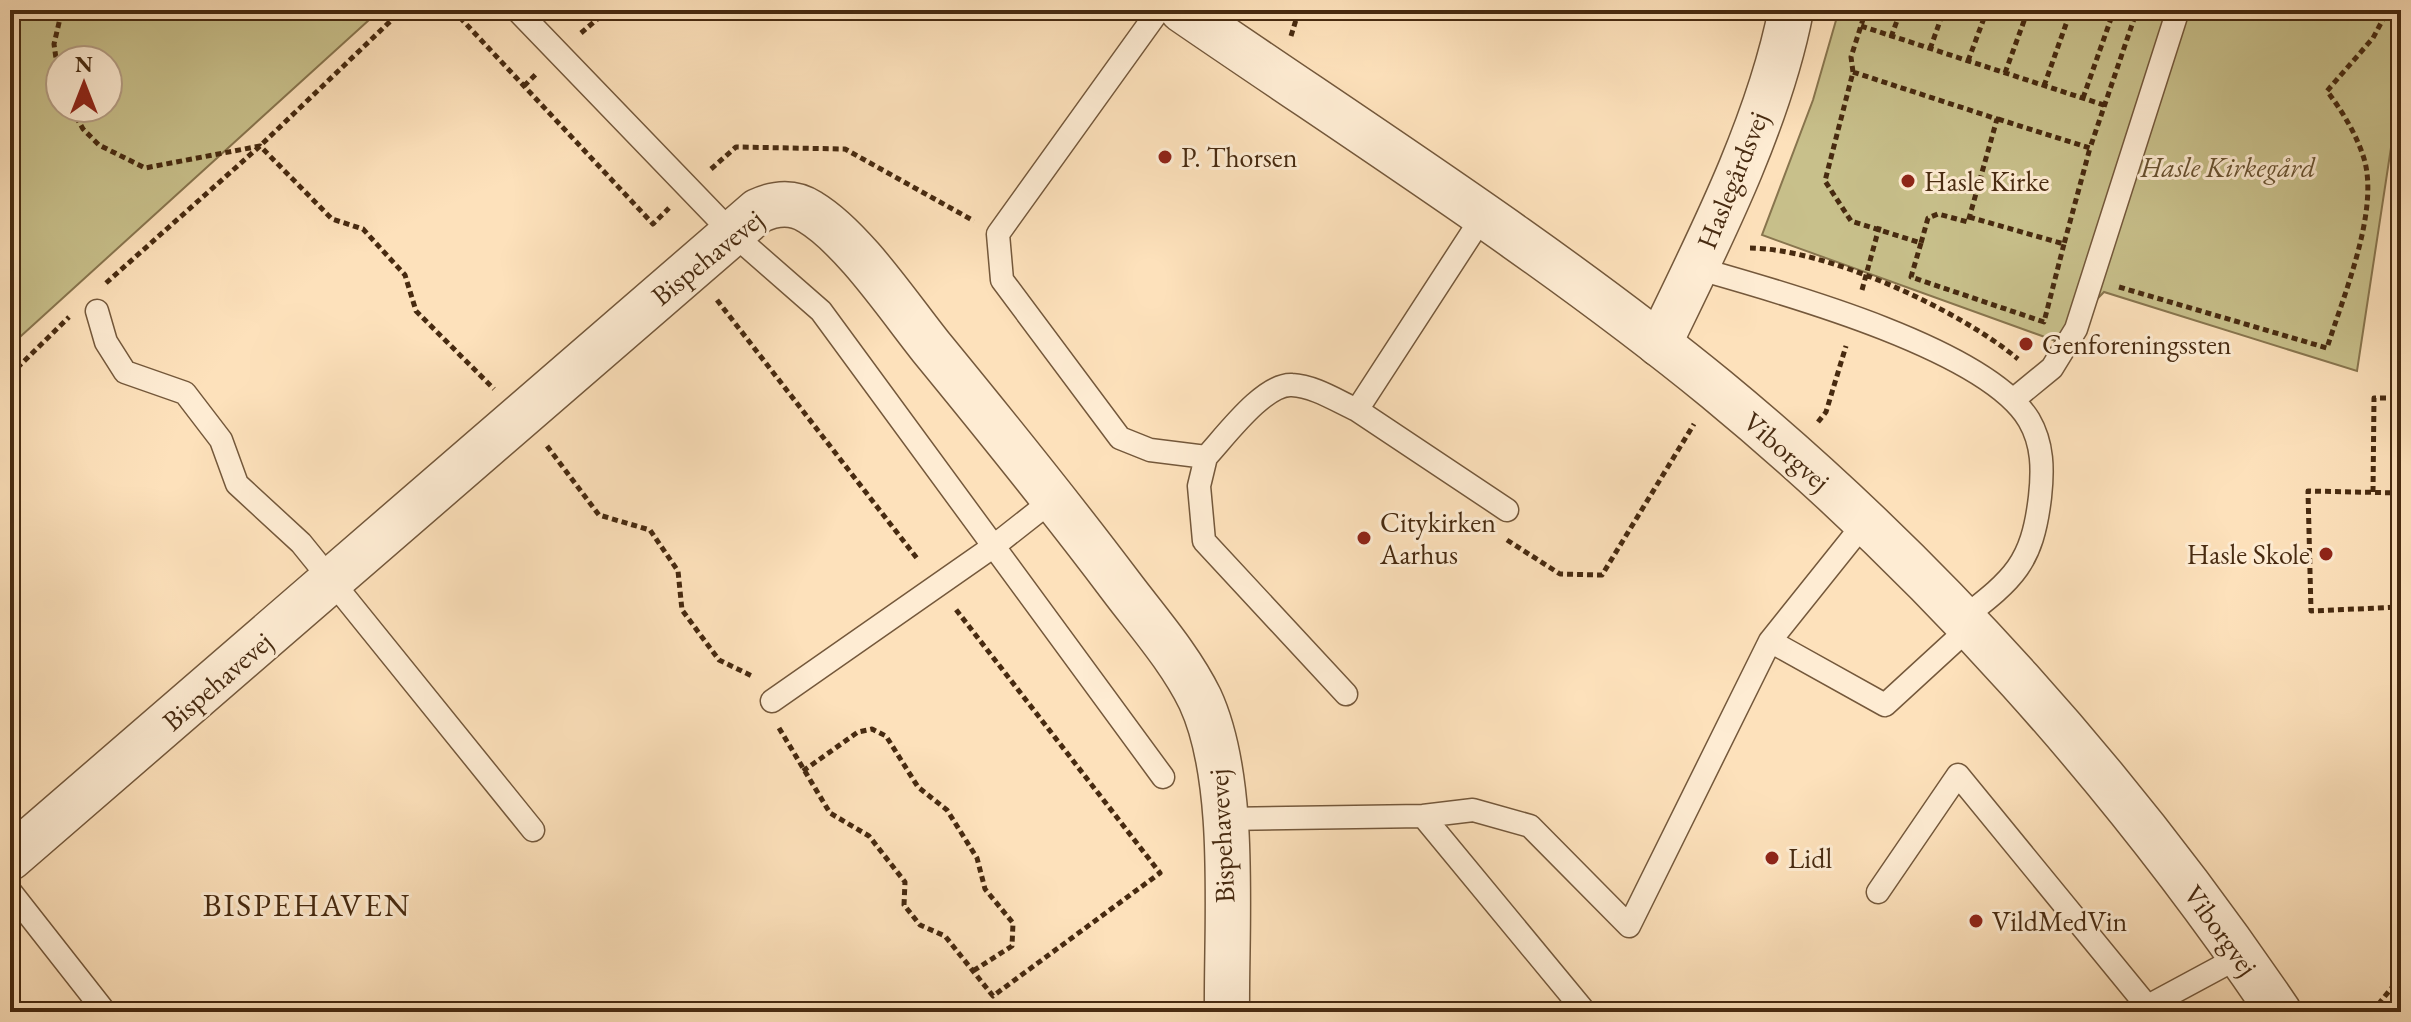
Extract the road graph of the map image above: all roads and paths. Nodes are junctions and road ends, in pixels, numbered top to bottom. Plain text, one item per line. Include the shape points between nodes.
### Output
1 (62, 10) edge
2 (402, 10) edge
3 (453, 10) edge
4 (517, 10) edge
5 (1159, 10) edge
6 (1182, 10) edge
7 (1791, 10) edge
8 (1866, 10) edge
9 (1901, 10) edge
10 (1944, 10) edge
11 (1987, 10) edge
12 (2028, 10) edge
13 (2071, 10) edge
14 (2114, 10) edge
15 (2137, 10) edge
16 (2178, 10) edge
17 (2388, 10) edge
18 (1861, 26) junction
19 (1891, 37) junction
20 (54, 44) edge
21 (1930, 49) junction
22 (1968, 61) junction
23 (1853, 72) junction
24 (2005, 73) junction
25 (2044, 86) junction
26 (2083, 98) junction
27 (2104, 105) junction
28 (1997, 119) junction
29 (80, 124) edge
30 (260, 146) junction
31 (2090, 148) junction
32 (689, 188) junction
33 (1483, 216) junction
34 (1969, 217) junction
35 (1880, 224) dead end
36 (1879, 231) junction
37 (733, 234) junction
38 (998, 234) junction
39 (1921, 243) junction
40 (2064, 244) junction
41 (1696, 268) junction
42 (2092, 279) junction
43 (102, 287) dead end
44 (1860, 298) dead end
45 (703, 308) dead end
46 (89, 309) joint
47 (1847, 343) dead end
48 (1659, 344) junction
49 (10, 375) edge
50 (1716, 389) junction
51 (2401, 398) edge
52 (2013, 400) junction
53 (1357, 410) junction
54 (1826, 412) dead end
55 (535, 425) junction
56 (1206, 457) junction
57 (2373, 492) junction
58 (2401, 493) edge
59 (1055, 498) junction
60 (1507, 510) dead end
61 (1866, 521) junction
62 (1495, 533) dead end
63 (994, 546) junction
64 (331, 582) junction
65 (937, 585) junction
66 (2401, 607) edge
67 (1966, 623) junction
68 (1770, 641) junction
69 (1346, 694) dead end
70 (772, 701) junction
71 (803, 771) junction
72 (1163, 777) dead end
73 (1423, 816) junction
74 (1224, 819) junction
75 (533, 830) dead end
76 (10, 858) edge
77 (10, 891) edge
78 (1878, 892) dead end
79 (2241, 956) junction
80 (973, 971) junction
81 (2401, 986) edge
82 (2146, 1010) edge
83 (105, 1012) edge
84 (1227, 1012) edge
85 (1585, 1012) edge
86 (2279, 1012) edge
87 (2372, 1012) edge

1 - 20 path
2 - 30 path
3 - 32 path via 653,224
4 - 32 lane
5 - 38 lane
6 - 33 street, Viborgvej
7 - 41 street, Haslegårdsvej via 1755,127
8 - 18 path
9 - 19 path
10 - 21 path
11 - 22 path
12 - 24 path
13 - 25 path
14 - 26 path
15 - 27 path
16 - 42 lane
17 - 42 path via 2373,38 2327,91 2365,164 2365,198 2355,255 2327,348
18 - 19 path
18 - 23 path via 1851,57
19 - 21 path
21 - 22 path
22 - 24 path
23 - 28 path
23 - 36 path via 1825,181 1851,221
24 - 25 path
25 - 26 path
26 - 27 path
27 - 31 path
28 - 31 path
28 - 34 path
29 - 30 path via 99,145 145,168
30 - 43 path
30 - 55 path via 332,219 363,229 405,275 416,311
31 - 40 path
32 - 37 lane
32 - 38 path via 736,147 845,149
33 - 48 street, Viborgvej
33 - 53 lane
34 - 39 path via 1968,222 1938,214 1928,218
34 - 40 path
35 - 36 path
36 - 39 path
36 - 44 path
37 - 55 street, Bispehavevej
37 - 59 street, Bispehavevej via 772,205 808,210 826,223
37 - 63 lane via 821,311
38 - 56 lane via 1002,280 1120,438 1150,450
39 - 40 path via 1911,277 2044,322
41 - 48 street, Haslegårdsvej
41 - 52 lane via 1907,338 1974,372
42 - 52 lane via 2065,352
45 - 65 path via 715,298
46 - 49 path
46 - 64 lane via 125,372 185,393 221,440 237,484 301,543
47 - 54 path
48 - 50 street, Viborgvej
50 - 61 street, Viborgvej
50 - 62 path via 1602,575 1560,574
51 - 57 path via 2374,398
52 - 67 lane via 2038,437 2038,514 2013,579
53 - 56 lane via 1289,384 1264,395
53 - 60 lane
55 - 64 street, Bispehavevej
55 - 70 path via 599,515 650,530 678,571 682,610 719,660 750,672
56 - 69 lane via 1199,486 1204,541
57 - 58 path
57 - 66 path via 2308,491 2311,611
59 - 63 lane
59 - 74 street, Bispehavevej via 1200,700 1217,760
61 - 67 street, Viborgvej
61 - 68 lane
63 - 65 lane
63 - 72 lane
64 - 75 lane
64 - 76 street, Bispehavevej
65 - 70 lane
65 - 80 path via 1160,873 993,996
67 - 68 lane via 1885,705
67 - 79 street, Viborgvej via 2157,842
68 - 73 lane via 1629,926 1530,826 1473,810
70 - 71 path via 781,735
71 - 80 path via 830,813 869,836 905,882 904,905 920,925 945,936
71 - 80 path via 858,732 872,729 886,736 918,787 947,810 977,858 985,889 1013,923 1012,946
73 - 74 lane
73 - 85 lane
74 - 84 street, Bispehavevej
77 - 83 lane
78 - 82 lane via 1958,775
79 - 82 lane
79 - 86 street, Viborgvej
81 - 87 path via 2394,985

